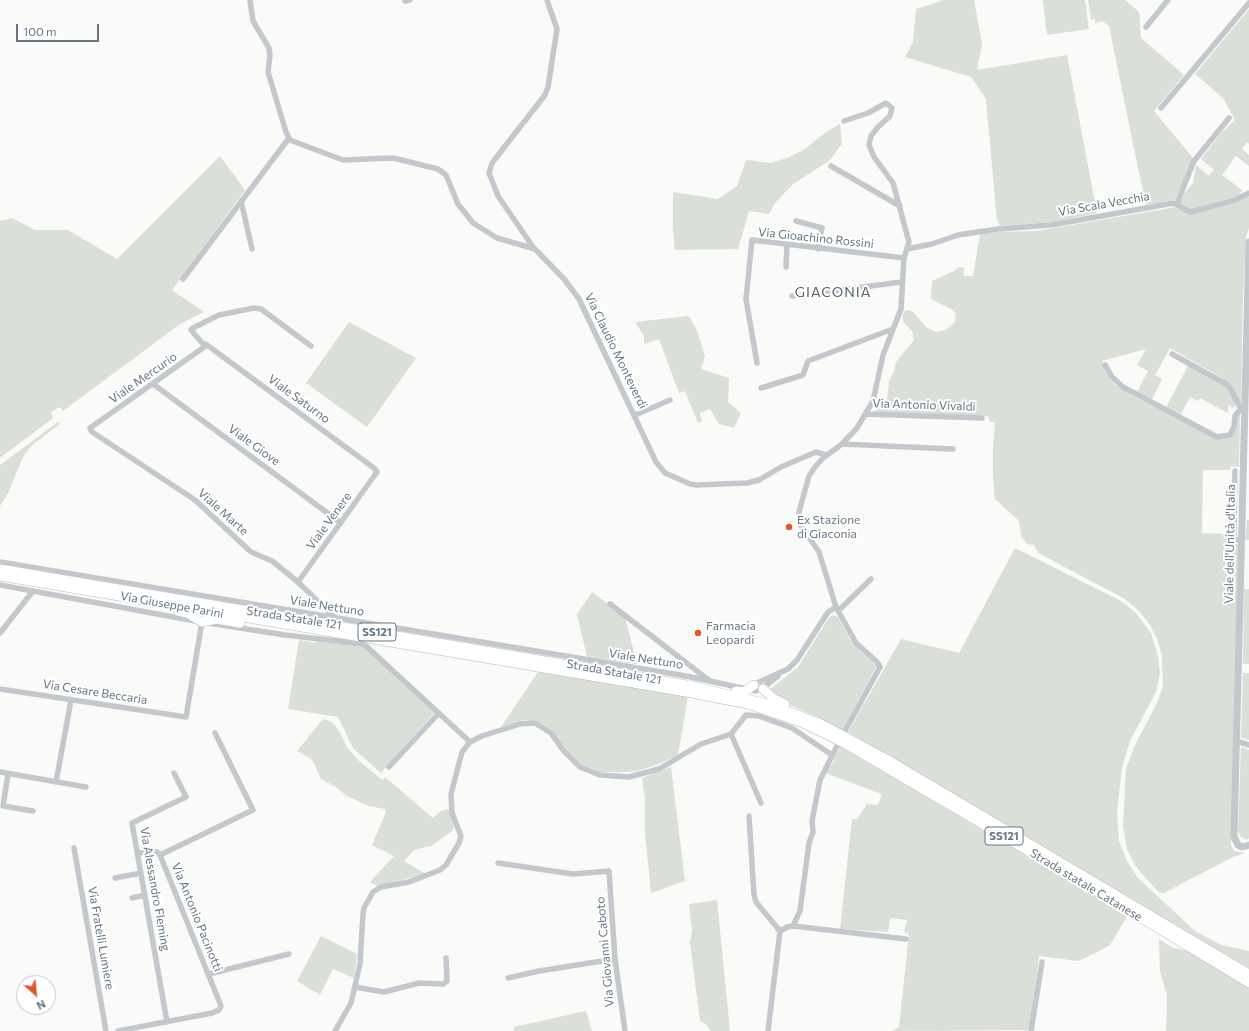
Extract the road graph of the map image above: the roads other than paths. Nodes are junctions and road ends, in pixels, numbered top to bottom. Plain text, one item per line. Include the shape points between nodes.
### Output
1 (250, 0) edge
2 (547, 0) edge
3 (1168, 0) edge
4 (1249, 3) edge
5 (1146, 27) dead end
6 (1161, 108) dead end
7 (1229, 118) dead end
8 (844, 121) dead end
9 (289, 138) junction
10 (831, 166) dead end
11 (1249, 193) edge
12 (241, 201) junction
13 (1178, 204) junction
14 (900, 206) junction
15 (796, 221) dead end
16 (1249, 242) edge
17 (787, 245) junction
18 (533, 248) junction
19 (818, 249) junction
20 (907, 249) junction
21 (252, 250) dead end
22 (904, 258) junction
23 (786, 267) dead end
24 (183, 279) dead end
25 (902, 282) junction
26 (792, 296) dead end
27 (893, 330) junction
28 (207, 345) junction
29 (311, 346) dead end
30 (1172, 354) dead end
31 (757, 362) dead end
32 (1105, 365) dead end
33 (153, 384) junction
34 (761, 388) dead end
35 (670, 400) dead end
36 (1242, 409) junction
37 (865, 414) junction
38 (635, 415) junction
39 (982, 418) dead end
40 (90, 428) joint
41 (842, 444) junction
42 (953, 449) dead end
43 (826, 455) junction
44 (377, 472) joint
45 (1234, 472) dead end
46 (341, 523) junction
47 (1241, 540) junction
48 (0, 562) edge
49 (0, 569) edge
50 (0, 576) edge
51 (871, 579) dead end
52 (298, 582) junction
53 (0, 585) edge
54 (33, 591) junction
55 (138, 600) junction
56 (610, 604) dead end
57 (837, 609) junction
58 (335, 618) junction
59 (202, 622) junction
60 (299, 626) junction
61 (0, 633) edge
62 (710, 681) junction
63 (0, 689) edge
64 (755, 690) junction
65 (71, 700) junction
66 (439, 713) junction
67 (821, 724) junction
68 (845, 731) dead end
69 (215, 733) dead end
70 (731, 734) junction
71 (1236, 741) junction
72 (470, 742) junction
73 (838, 744) dead end
74 (1249, 745) edge
75 (832, 755) junction
76 (389, 767) dead end
77 (0, 772) edge
78 (174, 773) dead end
79 (8, 774) junction
80 (56, 782) junction
81 (86, 787) dead end
82 (761, 803) dead end
83 (33, 811) dead end
84 (749, 816) dead end
85 (1249, 845) edge
86 (74, 848) dead end
87 (138, 852) junction
88 (160, 855) junction
89 (498, 863) dead end
90 (141, 873) junction
91 (115, 878) dead end
92 (145, 895) junction
93 (132, 898) dead end
94 (794, 926) junction
95 (780, 931) junction
96 (906, 939) dead end
97 (289, 954) dead end
98 (446, 958) dead end
99 (615, 959) junction
100 (1042, 962) dead end
101 (209, 974) junction
102 (1249, 974) edge
103 (508, 978) dead end
104 (1249, 983) edge
105 (355, 987) junction
106 (167, 1022) junction
107 (106, 1031) edge
108 (118, 1031) edge
109 (335, 1031) edge
110 (625, 1031) edge
111 (768, 1031) edge
112 (1031, 1031) edge

1 - 9 street via 253,21 269,48 268,72
2 - 18 street via 556,29 548,87 545,95 490,167 491,180 498,196
3 - 5 street
4 - 6 street
7 - 13 street via 1194,161
8 - 14 street via 868,113 886,103 892,108 890,116 878,127 869,145 874,157 891,178
9 - 12 street
9 - 18 street, Via Claudio Monteverdi via 343,160 393,158 438,169 446,175 458,204 473,223 497,238
10 - 14 street
11 - 13 street, Via Scala Vecchia via 1235,200 1190,212
12 - 21 street
12 - 24 street
13 - 20 street, Via Scala Vecchia via 1051,225 998,229
14 - 20 street via 909,242
15 - 19 street via 822,228
16 - 36 street, Viale dell'Unità d'Italia
17 - 19 street, Via Gioachino Rossini
17 - 23 street
17 - 31 street, Via Gioachino Rossini via 752,240 746,299
18 - 38 street, Via Claudio Monteverdi via 564,279 579,299
19 - 22 street, Via Gioachino Rossini
20 - 22 street
22 - 25 street
25 - 26 street
25 - 27 street via 901,310
27 - 34 street via 808,361 803,375
27 - 37 street via 883,355 873,401
28 - 29 street, Viale Saturno via 193,333 193,328 219,315 254,308 261,309
28 - 33 street, Viale Mercurio
28 - 44 street, Viale Saturno
30 - 36 street via 1226,384
32 - 36 street via 1112,377 1123,387 1218,437 1230,435 1235,416
33 - 40 street, Viale Mercurio
33 - 46 street, Viale Giove
35 - 38 street
36 - 47 street, Viale dell'Unità d'Italia
37 - 39 street, Via Antonio Vivaldi
37 - 41 street via 857,428
38 - 43 street, Via Claudio Monteverdi via 661,468 665,473 690,484 754,482 816,452
40 - 52 street, Viale Marte via 92,432 195,500 251,552 272,561
41 - 42 street
41 - 43 street
43 - 57 street via 809,476 798,512 799,521 819,552
44 - 46 street, Viale Venere
45 - 47 street via 1234,540
46 - 52 street, Viale Venere
47 - 71 street, Viale dell'Unità d'Italia
48 - 58 street, Viale Nettuno
49 - 64 main road, Strada Statale 121 / SS121 via 687,685
50 - 55 main road, Strada Statale 121 / SS121
51 - 57 street
52 - 58 street, Viale Marte
53 - 54 street, Via Giuseppe Parini
54 - 59 street, Via Giuseppe Parini
54 - 61 street
55 - 59 main road via 187,613
55 - 60 main road, Strada Statale 121 / SS121
56 - 62 street
57 - 64 street via 828,612 797,660 788,669
57 - 68 street via 856,643 880,667
58 - 62 street, Viale Nettuno
59 - 60 main road via 216,619 282,628
59 - 65 street, Via Cesare Beccaria via 186,718
59 - 66 street, Via Giuseppe Parini via 364,644
60 - 64 main road, Strada Statale 121 / SS121 via 679,690
62 - 64 street, Viale Nettuno
63 - 65 street, Via Cesare Beccaria
64 - 67 main road, Strada statale Catanese / SS121
64 - 67 main road via 805,713
64 - 104 main road, Strada statale Catanese / SS121 via 800,722 846,744 1073,876
65 - 80 street
66 - 72 street, Via Giuseppe Parini
66 - 76 street
67 - 102 main road, Strada statale Catanese / SS121 via 904,769
69 - 88 street via 253,810
70 - 72 street via 702,744 659,769 629,777 600,775 580,767 551,733 535,724 520,724
70 - 75 street via 746,715 758,716 792,728
70 - 82 street
71 - 74 street
71 - 85 street, Viale dell'Unità d'Italia via 1234,837 1238,845
72 - 105 street via 462,752 451,794 452,813 461,836 459,843 440,870 408,882 381,887 373,892 363,914 360,964
73 - 75 street
75 - 94 street via 820,780 800,911
77 - 79 street
78 - 87 street, Via Alessandro Fleming via 186,797 132,823
79 - 80 street
79 - 83 street via 3,806
80 - 81 street
84 - 95 street via 756,902
86 - 107 street, Via Fratelli Lumiere
87 - 88 street, Via Antonio Pacinotti via 157,852
87 - 90 street, Via Alessandro Fleming
88 - 101 street, Via Antonio Pacinotti
89 - 99 street, Via Giovanni Caboto via 573,874 609,871
90 - 91 street
90 - 92 street, Via Alessandro Fleming
92 - 93 street
92 - 106 street, Via Alessandro Fleming
94 - 95 street
94 - 96 street
95 - 111 street
97 - 101 street
98 - 105 street via 447,981 443,984 419,983 384,992
99 - 103 street
99 - 110 street, Via Giovanni Caboto
100 - 112 street
101 - 106 street, Via Antonio Pacinotti via 220,1003 219,1010
105 - 109 street via 349,1009
106 - 108 street

